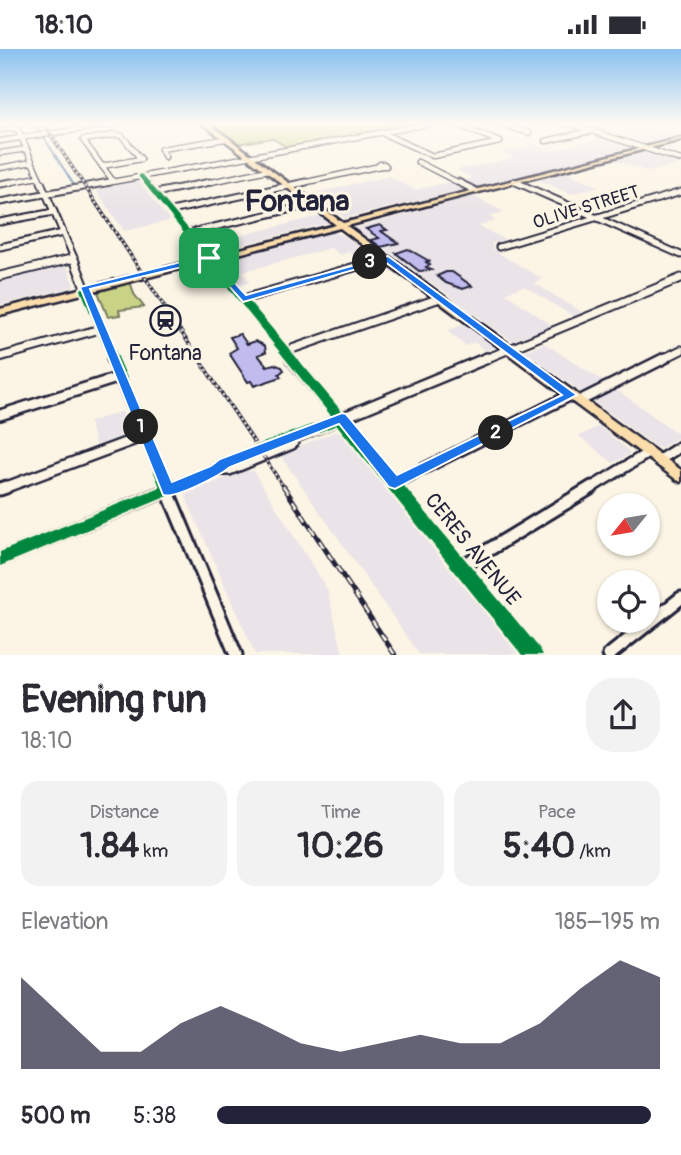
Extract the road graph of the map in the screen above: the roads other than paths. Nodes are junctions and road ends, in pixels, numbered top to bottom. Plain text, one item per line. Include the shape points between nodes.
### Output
1 (28, 151) edge
2 (91, 151) edge
3 (135, 151) edge
4 (162, 151) edge
5 (242, 151) edge
6 (281, 151) edge
7 (423, 151) edge
8 (456, 151) edge
9 (632, 151) edge
10 (655, 151) edge
11 (204, 155) dead end
12 (165, 157) dead end
13 (250, 157) junction
14 (681, 160) edge
15 (32, 162) junction
16 (418, 162) dead end
17 (215, 163) junction
18 (102, 166) junction
19 (380, 166) dead end
20 (0, 167) edge
21 (268, 170) junction
22 (141, 176) junction
23 (38, 177) junction
24 (113, 181) junction
25 (514, 181) junction
26 (0, 184) edge
27 (289, 186) junction
28 (476, 191) junction
29 (681, 192) edge
30 (47, 193) junction
31 (155, 193) junction
32 (0, 202) edge
33 (313, 204) junction
34 (170, 211) junction
35 (54, 212) junction
36 (598, 218) junction
37 (0, 222) edge
38 (340, 225) junction
39 (63, 233) junction
40 (188, 233) junction
41 (0, 247) edge
42 (499, 247) dead end
43 (681, 255) edge
44 (74, 258) junction
45 (209, 258) junction
46 (385, 258) junction
47 (0, 276) edge
48 (681, 278) edge
49 (85, 289) junction
50 (440, 298) junction
51 (243, 299) junction
52 (0, 310) edge
53 (100, 329) junction
54 (509, 350) junction
55 (681, 350) edge
56 (286, 351) junction
57 (0, 357) edge
58 (120, 377) junction
59 (575, 398) junction
60 (0, 415) edge
61 (342, 418) junction
62 (144, 436) junction
63 (681, 446) edge
64 (648, 453) junction
65 (659, 460) junction
66 (681, 477) edge
67 (395, 483) junction
68 (0, 489) edge
69 (168, 490) junction
70 (0, 559) edge
71 (462, 565) junction
72 (681, 598) edge
73 (236, 655) edge
74 (534, 655) edge
75 (609, 655) edge

1 - 15 street
2 - 18 street
3 - 18 street via 141,159
4 - 12 street
5 - 13 main road
6 - 13 street
7 - 8 street via 433,156
9 - 25 main road
10 - 14 street
11 - 17 street
13 - 17 street
13 - 21 main road
15 - 20 street
15 - 23 street
16 - 28 street
17 - 22 street
18 - 24 street
19 - 27 street
21 - 27 main road
21 - 31 street
22 - 24 street
22 - 31 street, CERES AVENUE
23 - 26 street
23 - 30 street
24 - 30 street
25 - 28 main road
25 - 36 street
27 - 33 main road
27 - 34 street
28 - 38 main road
29 - 36 street, OLIVE STREET
30 - 32 street
30 - 35 street
31 - 34 street, CERES AVENUE
33 - 38 main road
33 - 40 street
34 - 40 street, CERES AVENUE
35 - 37 street
35 - 39 street
36 - 42 street, OLIVE STREET
36 - 43 street
38 - 45 main road
38 - 46 main road
39 - 41 street
39 - 44 street
40 - 45 street, CERES AVENUE
44 - 47 street
44 - 49 street
45 - 49 main road
45 - 51 street, CERES AVENUE
46 - 50 main road
46 - 51 street
48 - 54 street
49 - 52 main road
49 - 53 street
50 - 54 main road
50 - 56 street
51 - 56 street, CERES AVENUE
53 - 57 street
53 - 58 street
54 - 59 main road
54 - 61 street
55 - 59 street
56 - 61 street, CERES AVENUE
58 - 60 street
58 - 62 street
59 - 64 main road
59 - 67 street
61 - 67 street, CERES AVENUE
61 - 69 street via 296,437 292,444
62 - 68 street
62 - 69 street
63 - 65 street
64 - 65 main road
64 - 71 street
65 - 66 main road
67 - 71 street, CERES AVENUE
69 - 70 street
69 - 73 street
71 - 74 street, CERES AVENUE
72 - 75 street

